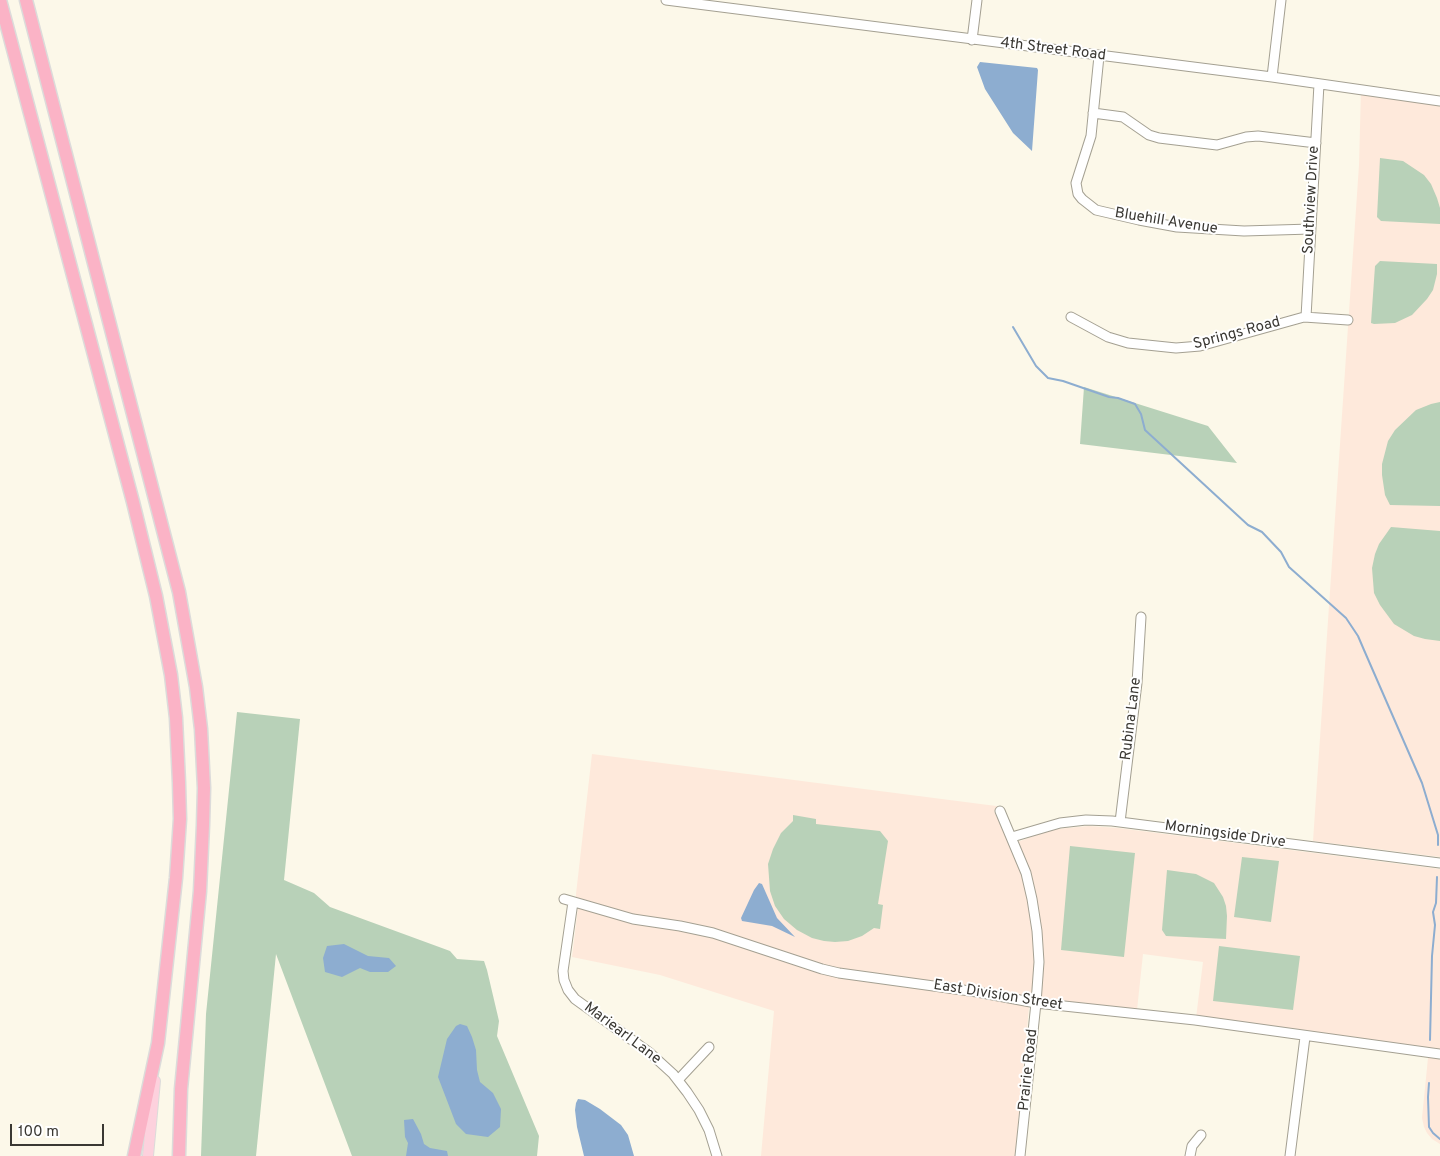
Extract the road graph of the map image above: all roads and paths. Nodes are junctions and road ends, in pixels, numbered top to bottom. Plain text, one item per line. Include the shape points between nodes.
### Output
1 (0, 0) edge
2 (26, 0) edge
3 (666, 0) edge
4 (977, 0) edge
5 (1281, 0) edge
6 (972, 40) junction
7 (1099, 56) junction
8 (1272, 77) junction
9 (1319, 84) junction
10 (1440, 101) edge
11 (1093, 113) junction
12 (1316, 143) junction
13 (1311, 229) junction
14 (1306, 317) junction
15 (1071, 318) dead end
16 (1348, 320) dead end
17 (1141, 617) dead end
18 (1000, 810) dead end
19 (1120, 822) junction
20 (1012, 837) junction
21 (1440, 863) edge
22 (564, 899) dead end
23 (573, 902) junction
24 (1036, 1003) junction
25 (1305, 1037) junction
26 (158, 1043) junction
27 (708, 1047) dead end
28 (1440, 1054) edge
29 (678, 1080) junction
30 (181, 1089) junction
31 (1201, 1135) dead end
32 (134, 1156) edge
33 (148, 1156) edge
34 (173, 1156) edge
35 (179, 1156) edge
36 (717, 1156) edge
37 (1020, 1156) edge
38 (1190, 1156) edge
39 (1290, 1156) edge

1 - 26 highway via 133,502 171,676 180,819
2 - 30 highway via 179,592 200,720 204,788 200,891
3 - 6 street, 4th Street Road
4 - 6 street
5 - 8 street
6 - 7 street, 4th Street Road
7 - 8 street, 4th Street Road
7 - 11 street, Bluehill Avenue
8 - 9 street, 4th Street Road
9 - 10 street, 4th Street Road
9 - 12 street, Southview Drive
11 - 12 street via 1122,117 1159,138 1217,145 1258,136
11 - 13 street, Bluehill Avenue via 1091,136 1076,183 1078,194 1096,210 1196,229
12 - 13 street, Southview Drive
13 - 14 street, Southview Drive
14 - 15 street, Springs Road via 1200,346 1176,348 1128,343 1108,337
14 - 16 street, Springs Road
17 - 19 street, Rubina Lane via 1137,683
18 - 20 street, Prairie Road
19 - 20 street, Morningside Drive via 1086,820 1060,823
19 - 21 street, Morningside Drive
20 - 24 street, Prairie Road via 1028,880 1036,922
22 - 23 street, East Division Street
23 - 24 street, East Division Street via 632,919 713,933 822,969
23 - 29 street, Mariearl Lane via 563,968 568,990 575,999 656,1058
24 - 25 street, East Division Street via 1195,1020
24 - 37 street, Prairie Road
25 - 28 street, East Division Street
25 - 39 street
26 - 32 highway
26 - 33 main road
27 - 29 street
29 - 36 street, Mariearl Lane via 703,1118
30 - 34 main road
30 - 35 highway
31 - 38 street via 1192,1146

